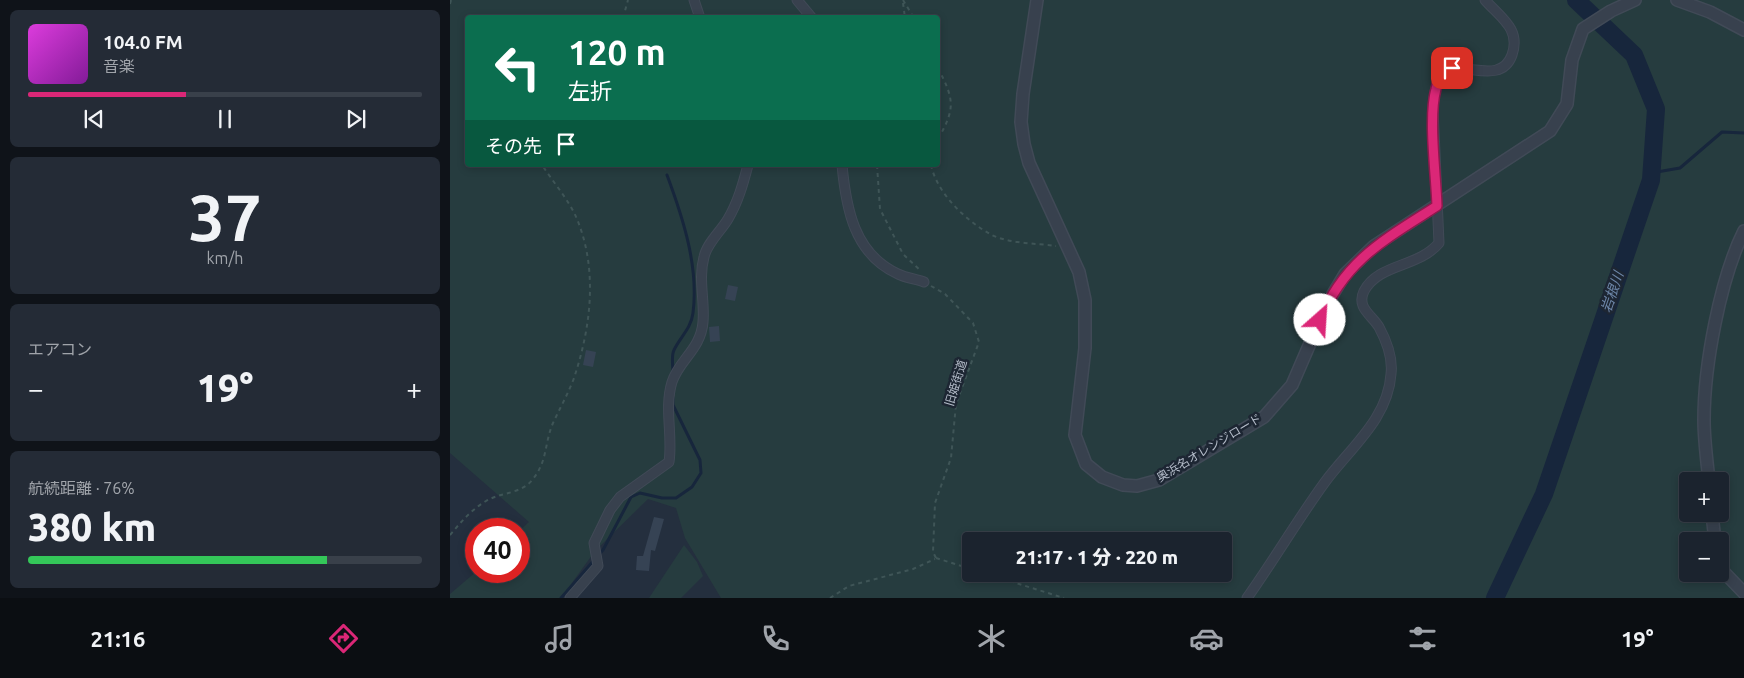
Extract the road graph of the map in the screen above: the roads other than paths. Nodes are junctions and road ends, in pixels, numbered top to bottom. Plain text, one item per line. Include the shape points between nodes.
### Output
1 (694, 0) edge
2 (797, 0) edge
3 (1038, 0) edge
4 (1485, 0) edge
5 (1635, 0) edge
6 (1677, 0) edge
7 (699, 15) edge
8 (810, 15) edge
9 (1744, 30) edge
10 (748, 167) edge
11 (842, 167) edge
12 (1437, 206) junction
13 (1744, 231) edge
14 (924, 282) road end
15 (1708, 472) edge
16 (1729, 578) edge
17 (1744, 594) edge
18 (570, 598) edge
19 (1247, 598) edge

1 - 7 street
2 - 8 street
3 - 12 street, 奥浜名オレンジロード via 1021,122 1029,163 1079,272 1085,300 1085,348 1075,435 1086,464 1102,477 1137,486 1159,480 1264,417 1292,385 1327,304 1345,274 1374,246
4 - 12 street via 1513,31 1515,42 1511,57 1502,68 1491,71 1452,68 1443,74 1436,88 1432,108
5 - 12 street, 奥浜名オレンジロード via 1583,29 1572,60 1567,104 1550,131
6 - 9 street via 1710,12
10 - 18 street via 741,193 703,258 703,323 698,344 673,381 669,398 669,462 620,496 594,543 598,566
11 - 14 street via 846,202 857,234 868,252 898,274
12 - 19 street via 1439,243 1420,259 1382,273 1364,292 1365,311 1378,325 1389,349 1392,373 1373,425 1325,483
13 - 15 street via 1734,250 1712,339 1704,420
16 - 17 street

